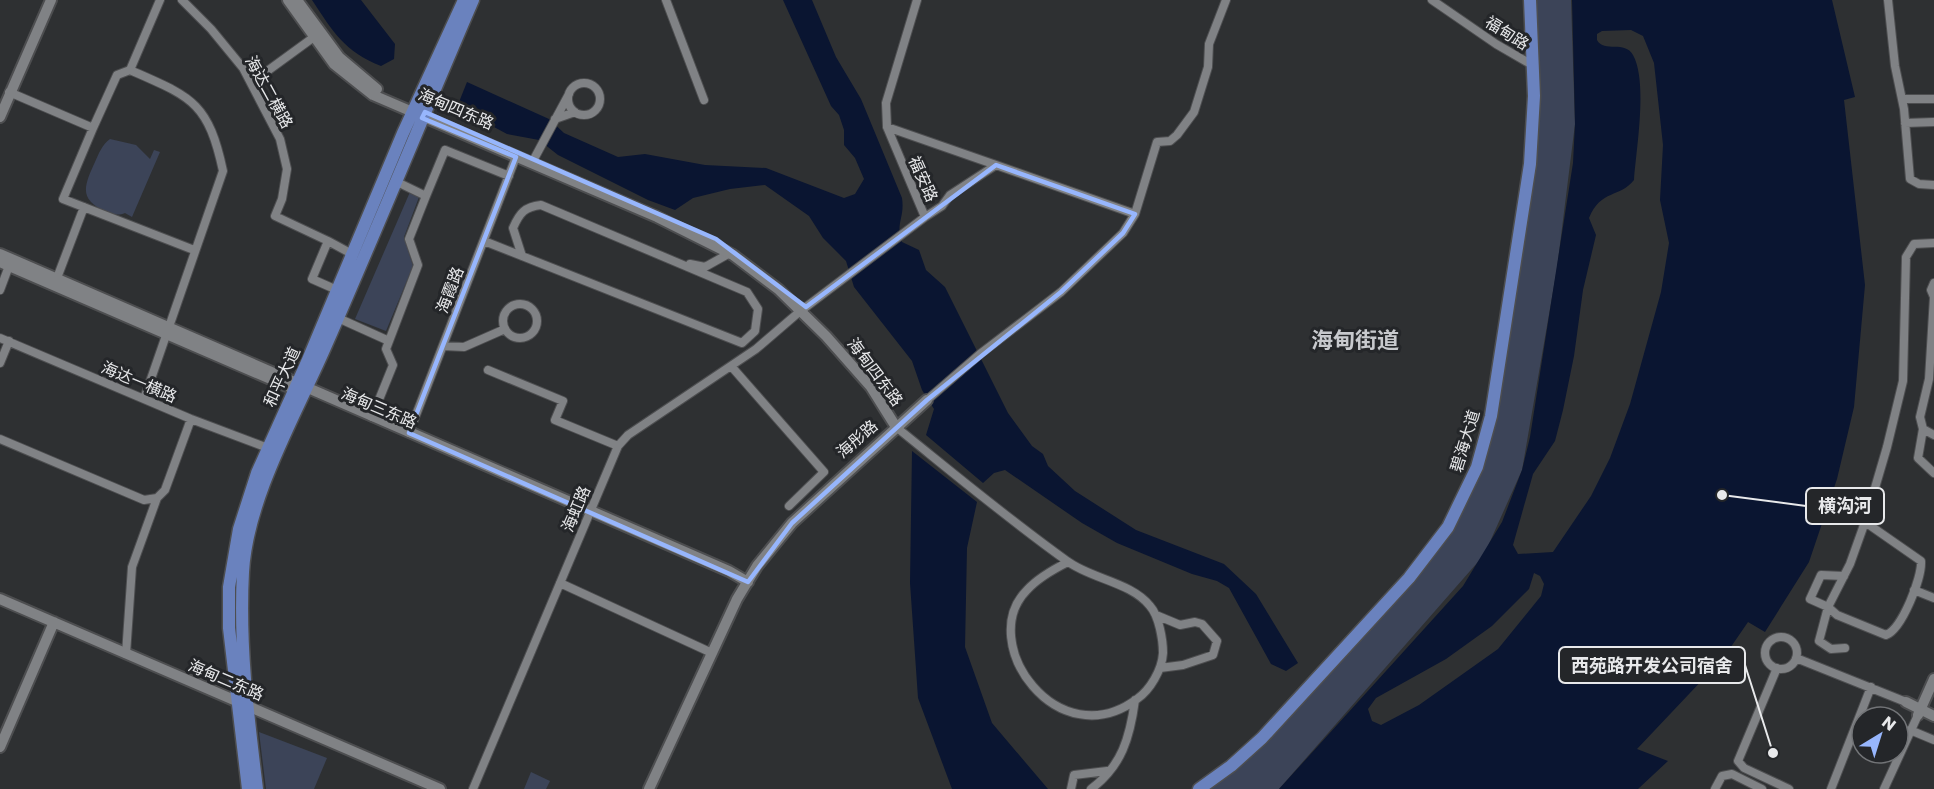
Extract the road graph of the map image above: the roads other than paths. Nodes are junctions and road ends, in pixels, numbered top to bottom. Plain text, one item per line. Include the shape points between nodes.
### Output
1 (49, 0) edge
2 (160, 0) edge
3 (182, 0) edge
4 (288, 0) edge
5 (297, 0) edge
6 (464, 0) edge
7 (473, 0) edge
8 (666, 0) edge
9 (917, 0) edge
10 (1226, 0) edge
11 (1432, 0) edge
12 (1532, 0) edge
13 (1888, 0) edge
14 (314, 36) junction
15 (1535, 66) junction
16 (130, 70) junction
17 (251, 83) junction
18 (9, 92) junction
19 (569, 93) junction
20 (1903, 99) junction
21 (1934, 99) edge
22 (704, 100) dead end
23 (0, 108) edge
24 (418, 112) junction
25 (575, 112) junction
26 (0, 117) edge
27 (555, 119) junction
28 (1934, 122) edge
29 (1905, 123) junction
30 (887, 127) junction
31 (93, 128) junction
32 (516, 157) junction
33 (534, 159) junction
34 (996, 165) junction
35 (509, 176) junction
36 (395, 181) junction
37 (1934, 185) edge
38 (426, 196) junction
39 (84, 207) junction
40 (1135, 214) junction
41 (925, 217) junction
42 (328, 241) junction
43 (484, 241) junction
44 (1934, 243) edge
45 (194, 250) junction
46 (730, 253) junction
47 (0, 254) edge
48 (352, 254) junction
49 (522, 256) junction
50 (677, 261) junction
51 (5, 264) edge
52 (57, 278) junction
53 (1934, 283) edge
54 (0, 290) edge
55 (337, 290) junction
56 (802, 310) junction
57 (338, 318) junction
58 (505, 329) junction
59 (167, 330) junction
60 (0, 338) edge
61 (9, 341) junction
62 (389, 341) junction
63 (742, 343) junction
64 (443, 345) junction
65 (756, 349) junction
66 (0, 363) edge
67 (731, 366) junction
68 (488, 370) dead end
69 (301, 388) junction
70 (144, 399) junction
71 (927, 400) joint
72 (372, 417) junction
73 (191, 419) junction
74 (896, 427) junction
75 (1923, 429) junction
76 (409, 433) junction
77 (1934, 435) edge
78 (0, 439) edge
79 (618, 446) junction
80 (268, 448) junction
81 (1934, 473) edge
82 (157, 498) junction
83 (789, 506) dead end
84 (589, 512) junction
85 (1865, 522) junction
86 (1061, 556) junction
87 (1068, 562) junction
88 (1056, 568) junction
89 (1844, 576) junction
90 (745, 582) junction
91 (560, 583) junction
92 (1914, 590) junction
93 (1934, 598) edge
94 (0, 599) edge
95 (0, 604) edge
96 (1828, 607) junction
97 (1156, 615) junction
98 (51, 624) junction
99 (1845, 648) dead end
100 (711, 652) junction
101 (126, 654) junction
102 (1796, 658) junction
103 (1160, 668) junction
104 (1777, 668) junction
105 (1934, 679) edge
106 (1871, 687) junction
107 (1136, 700) junction
108 (1906, 702) joint
109 (242, 707) junction
110 (1920, 710) junction
111 (1934, 710) edge
112 (1934, 716) edge
113 (1910, 730) joint
114 (0, 738) edge
115 (1934, 740) edge
116 (0, 747) edge
117 (1896, 765) edge
118 (1107, 771) junction
119 (1886, 788) edge
120 (248, 789) edge
121 (257, 789) edge
122 (423, 789) edge
123 (440, 789) edge
124 (473, 789) edge
125 (647, 789) edge
126 (1071, 789) edge
127 (1091, 789) edge
128 (1199, 789) edge
129 (1210, 789) edge
130 (1716, 789) edge
131 (1762, 789) edge
132 (1789, 789) edge
133 (1831, 789) edge

1 - 18 main road
2 - 16 street
3 - 17 street, 海达二横路 via 243,68
4 - 14 main road, 海甸四东路
5 - 24 main road, 海甸四东路 via 348,66 378,90
6 - 24 main road, 和平大道
7 - 24 main road, 和平大道
8 - 22 street
9 - 30 street, 福安路 via 886,103
10 - 40 street via 1209,44 1208,67 1194,112 1170,141 1157,142
11 - 15 street, 福甸路
12 - 15 main road, 碧海大道
13 - 20 street
14 - 17 street
14 - 24 main road, 海甸四东路 via 334,64 354,82 379,99
15 - 128 main road, 碧海大道 via 1530,164 1493,403 1481,456 1460,505 1421,564 1279,721
15 - 129 main road, 碧海大道 via 1535,154 1500,385 1490,442 1468,498 1452,528 1412,580 1275,734
16 - 31 street via 117,75
16 - 45 street via 182,93 196,105 218,148 223,171
17 - 42 street, 海达二横路 via 280,139 287,169 275,216
18 - 23 main road
18 - 26 main road
18 - 31 street
19 - 25 street via 569,103
19 - 25 street via 576,85 585,83 600,96 595,110
19 - 27 street
20 - 21 street
20 - 29 street
24 - 32 main road, 海甸四东路
24 - 33 main road, 海甸四东路
24 - 36 main road, 和平大道
24 - 48 main road, 和平大道
25 - 27 street
27 - 33 street
28 - 29 street
29 - 37 street via 1910,179
30 - 34 street
30 - 41 street, 福安路
31 - 39 street via 63,199
32 - 35 street, 海霞路
32 - 46 main road, 海甸四东路
33 - 56 main road, 海甸四东路 via 716,239 768,274
34 - 40 street
34 - 41 street
35 - 38 street via 446,150
35 - 43 street, 海霞路
36 - 38 street
36 - 57 main road, 和平大道
38 - 62 street via 409,238 418,265
39 - 45 street
39 - 52 street
40 - 71 street via 1123,233 1061,292
41 - 56 street, 福安路
42 - 48 street
42 - 55 street via 312,279
43 - 49 street
43 - 64 street, 海霞路
44 - 85 street via 1914,244 1906,257 1903,381
45 - 59 street
46 - 50 street via 705,267
46 - 56 main road, 海甸四东路
47 - 52 main road
48 - 55 main road, 和平大道
49 - 50 street via 513,228 527,207 541,205
49 - 63 street
50 - 63 street via 747,292 756,302 759,318 755,331
51 - 54 street
51 - 59 main road
52 - 59 main road
53 - 75 street via 1929,379 1920,417
55 - 69 main road, 和平大道
56 - 65 street, 海虹路
56 - 74 main road, 海甸四东路 via 861,375
57 - 62 street
57 - 69 main road, 和平大道
58 - 58 street via 505,312 514,305 526,305 535,313 537,323 528,336 513,337
58 - 64 street via 464,347
59 - 69 main road
59 - 70 street
60 - 61 street, 海达一横路
61 - 66 street
61 - 70 street, 海达一横路
62 - 72 street via 386,349 393,365
63 - 65 street
64 - 76 street, 海霞路
65 - 67 street, 海虹路
67 - 79 street, 海虹路 via 628,435
67 - 83 street via 824,472
68 - 79 street via 563,401 555,420
69 - 72 main road
69 - 80 main road, 和平大道
69 - 84 main road, 海甸三东路
69 - 109 main road, 和平大道 via 267,477 247,548 240,633
70 - 73 street, 海达一横路
71 - 74 main road, 海彤路
72 - 76 main road
73 - 80 street, 海达一横路
73 - 82 street via 165,490
74 - 86 street
74 - 90 main road, 海彤路 via 883,434 786,524 754,562
75 - 77 street
75 - 81 street via 1918,458
76 - 84 main road
78 - 82 street via 144,500
79 - 84 street, 海虹路
80 - 109 main road, 和平大道 via 241,522 229,586 230,647
82 - 101 street via 132,567
84 - 90 main road
84 - 91 street, 海虹路
85 - 89 street
85 - 92 street via 1921,561
86 - 87 street
86 - 88 street
87 - 88 street
87 - 97 street via 1133,592
88 - 107 street via 1026,590 1012,620 1018,662 1027,680 1058,707 1085,716 1121,710
89 - 96 street
89 - 96 street via 1821,575 1810,599
90 - 100 main road, 海彤路
91 - 100 street
91 - 124 street, 海虹路
92 - 93 street
92 - 96 street via 1899,626 1886,635 1837,615
94 - 98 main road, 海甸二东路
95 - 98 main road, 海甸二东路
96 - 99 street via 1820,641 1832,650
97 - 103 street via 1163,653
97 - 103 street via 1180,625 1202,624 1217,641 1214,654
98 - 101 main road, 海甸二东路
98 - 109 main road, 海甸二东路
98 - 114 main road
98 - 116 main road
100 - 125 main road, 海彤路
101 - 109 main road, 海甸二东路
102 - 104 street via 1787,668
102 - 104 street via 1795,646 1789,639 1773,639 1765,652 1768,663
102 - 106 street
103 - 107 street
104 - 132 street via 1738,761 1744,768
105 - 110 main road
106 - 108 street
106 - 133 street
107 - 118 street via 1131,734
108 - 110 main road
109 - 120 main road, 和平大道
109 - 121 main road, 和平大道
109 - 122 main road, 海甸二东路
109 - 123 main road, 海甸二东路
110 - 111 main road
110 - 112 main road
110 - 113 street
113 - 115 street
117 - 119 street
118 - 126 street via 1074,776
118 - 127 street
130 - 131 street via 1722,776 1732,774

